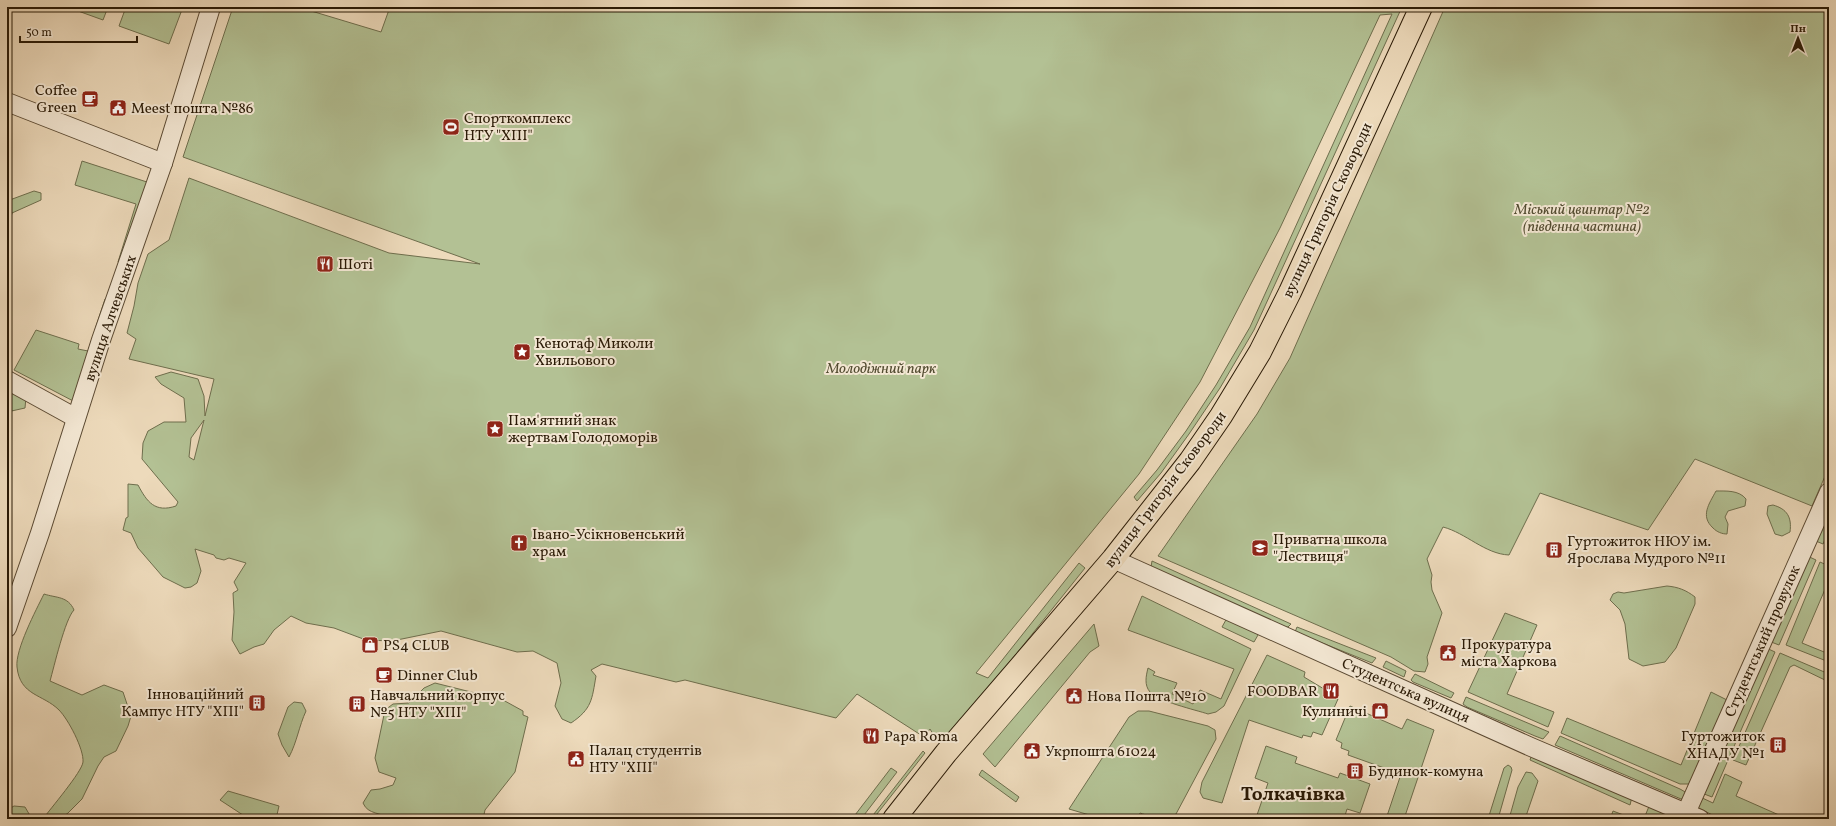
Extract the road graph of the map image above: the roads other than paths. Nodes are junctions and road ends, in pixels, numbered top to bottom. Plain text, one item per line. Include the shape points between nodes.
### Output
1 (211, 7) edge
2 (1421, 7) edge
3 (7, 102) edge
4 (163, 163) junction
5 (7, 380) edge
6 (76, 418) junction
7 (1829, 492) edge
8 (1113, 559) junction
9 (7, 628) edge
10 (1693, 816) edge
11 (894, 819) edge

1 - 4 street, вулиця Алчевських
2 - 8 main road, вулиця Григорія Сковороди via 1260,352 1190,461
3 - 4 street
4 - 6 street, вулиця Алчевських
5 - 6 street
6 - 9 street, вулиця Алчевських
7 - 10 street, Студентський провулок
8 - 10 street, Студентська вулиця via 1531,747
8 - 11 main road, вулиця Григорія Сковороди via 946,754

